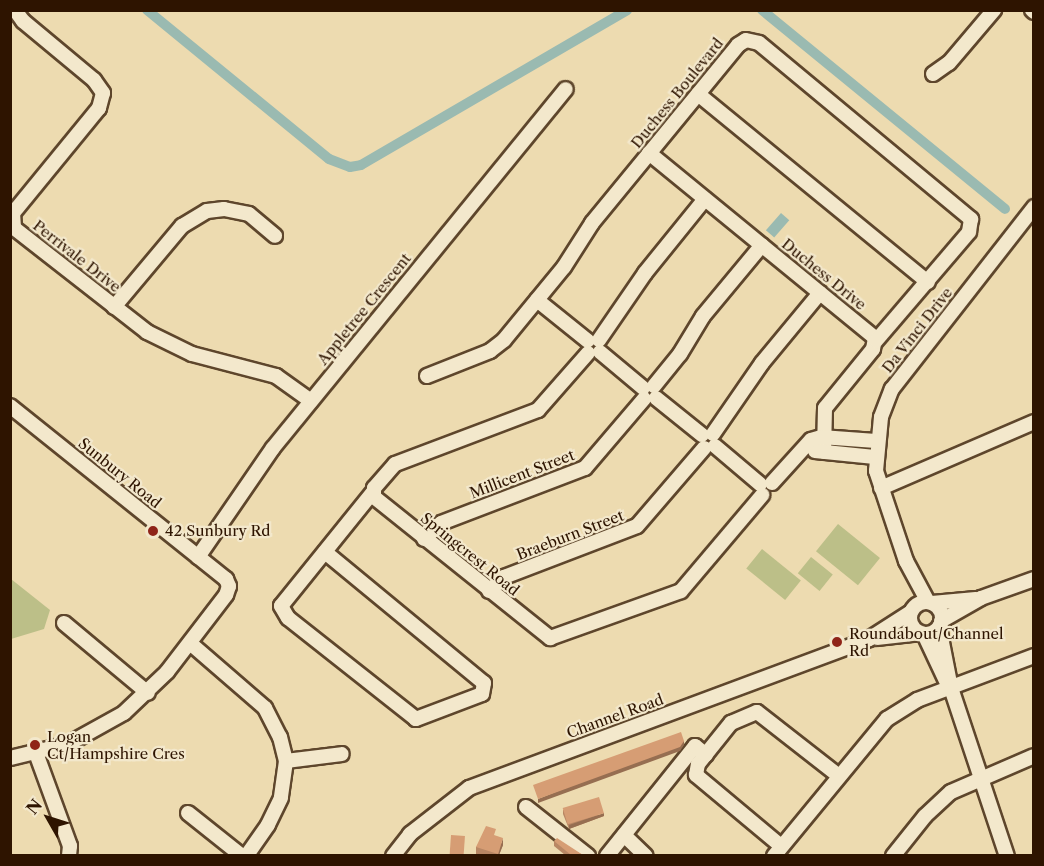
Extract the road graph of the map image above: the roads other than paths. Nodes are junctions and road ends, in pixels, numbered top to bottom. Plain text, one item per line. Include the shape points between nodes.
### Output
1 (15, 10) edge
2 (994, 10) edge
3 (933, 74) dead end
4 (566, 89) dead end
5 (698, 94) junction
6 (649, 153) junction
7 (705, 199) junction
8 (1031, 210) edge
9 (275, 236) dead end
10 (762, 245) junction
11 (928, 282) junction
12 (820, 293) junction
13 (537, 300) junction
14 (114, 307) junction
15 (876, 341) junction
16 (594, 347) junction
17 (427, 376) dead end
18 (649, 393) junction
19 (311, 401) junction
20 (10, 406) edge
21 (1034, 422) edge
22 (825, 437) junction
23 (709, 441) junction
24 (876, 441) junction
25 (799, 451) junction
26 (824, 452) junction
27 (875, 458) junction
28 (765, 487) junction
29 (881, 488) junction
30 (373, 492) junction
31 (424, 538) junction
32 (325, 552) junction
33 (198, 557) junction
34 (906, 561) junction
35 (1034, 579) edge
36 (489, 591) junction
37 (981, 598) junction
38 (930, 603) junction
39 (912, 609) junction
40 (64, 623) dead end
41 (940, 624) junction
42 (922, 634) junction
43 (869, 639) junction
44 (190, 643) junction
45 (1034, 656) edge
46 (951, 688) junction
47 (148, 693) junction
48 (36, 753) junction
49 (342, 754) dead end
50 (706, 755) junction
51 (1034, 756) edge
52 (10, 758) edge
53 (286, 761) junction
54 (839, 776) junction
55 (982, 778) junction
56 (526, 807) dead end
57 (188, 813) dead end
58 (624, 835) junction
59 (777, 851) edge
60 (69, 855) edge
61 (244, 855) edge
62 (393, 855) edge
63 (588, 855) edge
64 (607, 855) edge
65 (646, 855) edge
66 (893, 855) edge
67 (1007, 855) edge

1 - 14 street, Perrivale Drive via 94,80 103,93 99,108 13,213 14,228
2 - 3 street via 949,63
4 - 19 street, Appletree Crescent
5 - 6 street, Duchess Boulevard
5 - 11 street
5 - 11 street, Duchess Boulevard via 740,43 757,41 971,219 970,230
6 - 7 street, Duchess Drive
6 - 13 street, Duchess Boulevard
7 - 10 street, Duchess Drive
7 - 16 street via 645,273
8 - 24 street, Da Vinci Drive via 892,389
9 - 14 street via 249,214 224,209 207,211 182,226
10 - 12 street, Duchess Drive
10 - 18 street, Millicent Street via 703,316
11 - 15 street, Duchess Boulevard
12 - 15 street, Duchess Drive
12 - 23 street, Braeburn Street via 762,363
13 - 16 street
13 - 17 street, Duchess Boulevard via 499,345
14 - 19 street, Perrivale Drive via 164,342 192,354 276,376
15 - 22 street via 825,408
16 - 18 street
16 - 30 street via 538,410 395,464
18 - 23 street
18 - 31 street, Millicent Street via 585,468 441,523
19 - 33 street, Appletree Crescent via 273,448
20 - 33 street, Sunbury Road
21 - 29 street
22 - 24 street
22 - 25 street, Springcrest Road
22 - 26 street
23 - 28 street
23 - 36 street, Braeburn Street via 638,526 504,577
24 - 27 street, Da Vinci Drive
25 - 26 street
25 - 28 street, Springcrest Road
26 - 27 street
27 - 29 street, Da Vinci Drive
28 - 36 street, Springcrest Road via 681,591 558,637 544,636
29 - 34 street, Da Vinci Drive
30 - 31 street, Springcrest Road via 378,502
30 - 32 street
31 - 36 street, Springcrest Road
32 - 32 street via 281,606 288,618 416,719 482,694 484,683
33 - 44 street, Sunbury Road via 226,579 228,593
34 - 38 street, Da Vinci Drive
34 - 39 street, Da Vinci Drive
35 - 37 street
37 - 38 street
37 - 41 street
38 - 39 street
38 - 41 street via 941,614
39 - 42 street via 912,627
39 - 43 street, Channel Road
40 - 47 street
41 - 42 street
41 - 46 street
42 - 43 street, Channel Road
42 - 46 street
43 - 62 street, Channel Road via 469,788 410,834
44 - 47 street
44 - 53 street via 265,708 280,737
45 - 46 street
46 - 54 street via 917,700 887,718
46 - 55 street
47 - 48 street via 102,728
48 - 52 street
48 - 60 street via 70,846
49 - 53 street
50 - 54 street via 737,718 758,712
50 - 58 street via 695,746
50 - 59 street via 696,771 699,780
51 - 55 street
53 - 61 street via 276,812
54 - 59 street
55 - 66 street via 939,802
55 - 67 street
56 - 63 street
57 - 61 street
58 - 64 street
58 - 65 street

